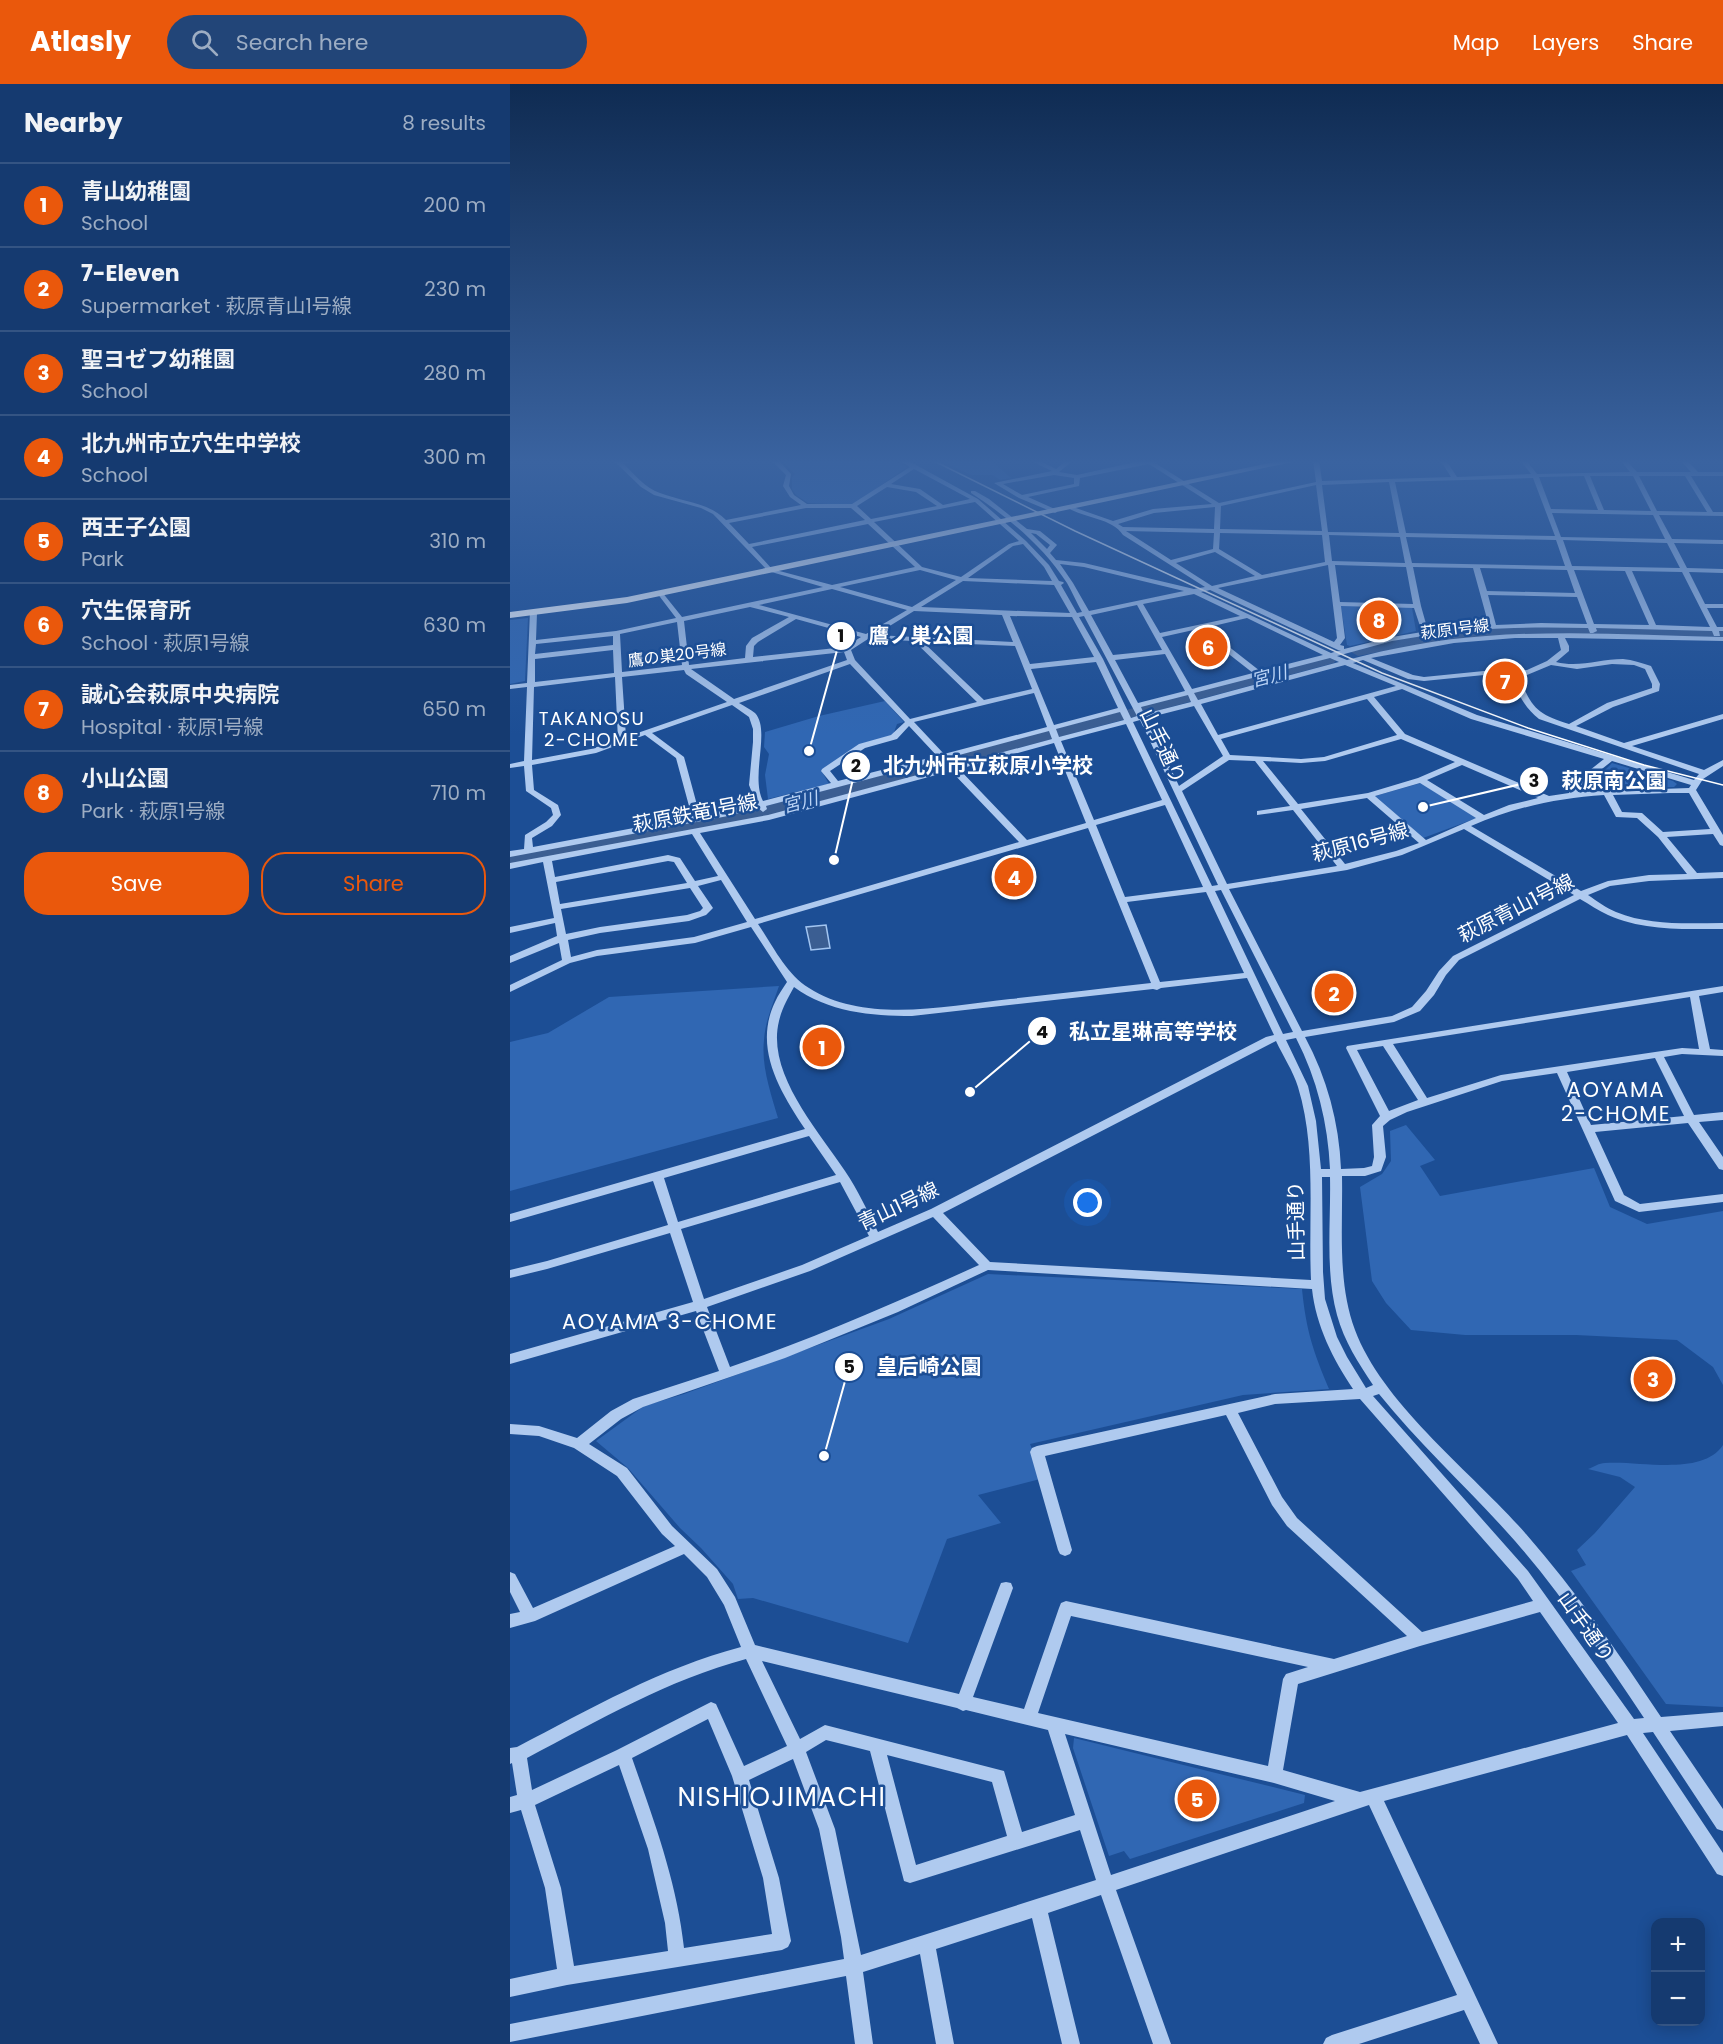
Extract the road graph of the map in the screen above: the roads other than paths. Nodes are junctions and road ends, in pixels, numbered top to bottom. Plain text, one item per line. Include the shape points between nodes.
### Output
1 (753, 551) edge
2 (858, 551) edge
3 (902, 551) edge
4 (1002, 551) edge
5 (1033, 551) edge
6 (1045, 551) edge
7 (1154, 551) edge
8 (1210, 551) edge
9 (1218, 551) edge
10 (1327, 551) edge
11 (1406, 551) edge
12 (1563, 551) edge
13 (1675, 551) edge
14 (1056, 562) junction
15 (1171, 562) junction
16 (1329, 563) junction
17 (1408, 565) junction
18 (1476, 566) junction
19 (920, 568) junction
20 (1570, 568) junction
21 (770, 570) junction
22 (1628, 570) junction
23 (1685, 570) junction
24 (1723, 572) edge
25 (1261, 577) junction
26 (962, 579) junction
27 (1057, 583) junction
28 (1070, 583) junction
29 (830, 587) junction
30 (1211, 588) junction
31 (1196, 592) junction
32 (660, 593) junction
33 (1483, 593) junction
34 (1579, 595) junction
35 (1139, 603) junction
36 (750, 604) junction
37 (1337, 604) junction
38 (1417, 606) junction
39 (1702, 606) junction
40 (1723, 606) edge
41 (913, 609) junction
42 (533, 612) junction
43 (1005, 613) junction
44 (1086, 614) junction
45 (510, 615) edge
46 (1075, 615) junction
47 (1248, 616) junction
48 (795, 617) junction
49 (680, 619) junction
50 (1493, 626) junction
51 (1653, 627) junction
52 (1201, 628) junction
53 (1593, 631) junction
54 (616, 633) junction
55 (1423, 633) junction
56 (1560, 635) junction
57 (1158, 636) junction
58 (1719, 636) edge
59 (868, 637) junction
60 (917, 640) junction
61 (533, 642) junction
62 (1017, 644) junction
63 (1430, 644) junction
64 (1336, 645) junction
65 (616, 647) junction
66 (847, 649) junction
67 (1346, 650) junction
68 (1166, 652) junction
69 (802, 655) junction
70 (1329, 655) junction
71 (532, 657) junction
72 (1109, 658) junction
73 (1363, 658) junction
74 (1099, 659) junction
75 (749, 660) junction
76 (851, 661) junction
77 (1347, 663) junction
78 (1550, 663) junction
79 (686, 667) junction
80 (1027, 667) junction
81 (818, 672) junction
82 (1527, 672) junction
83 (1258, 673) junction
84 (616, 675) junction
85 (531, 685) junction
86 (510, 687) edge
87 (1402, 687) junction
88 (1036, 690) junction
89 (1369, 696) junction
90 (1192, 697) junction
91 (733, 701) junction
92 (982, 703) junction
93 (1139, 711) junction
94 (1125, 715) junction
95 (1723, 716) edge
96 (910, 721) junction
97 (1570, 726) junction
98 (646, 732) junction
99 (1054, 733) junction
100 (1402, 736) junction
101 (1215, 738) junction
102 (622, 741) junction
103 (1621, 746) junction
104 (942, 757) junction
105 (1227, 757) junction
106 (1609, 759) junction
107 (1258, 760) junction
108 (1462, 762) junction
109 (1723, 762) edge
110 (528, 764) junction
111 (510, 766) edge
112 (952, 766) junction
113 (1421, 780) junction
114 (1698, 781) junction
115 (837, 785) junction
116 (1177, 791) junction
117 (1608, 794) junction
118 (1369, 795) junction
119 (1573, 796) junction
120 (1546, 798) junction
121 (1166, 802) junction
122 (1295, 807) junction
123 (765, 811) junction
124 (1260, 813) dead end
125 (1483, 818) junction
126 (697, 819) junction
127 (1091, 825) junction
128 (1465, 826) junction
129 (695, 831) junction
130 (1661, 835) junction
131 (1720, 836) edge
132 (1025, 843) junction
133 (1425, 843) junction
134 (529, 850) junction
135 (510, 854) edge
136 (547, 859) junction
137 (510, 866) edge
138 (1344, 868) junction
139 (1723, 875) edge
140 (1694, 876) junction
141 (723, 877) junction
142 (551, 880) junction
143 (692, 885) junction
144 (1224, 888) junction
145 (1210, 889) junction
146 (1580, 895) junction
147 (1122, 900) junction
148 (557, 907) junction
149 (558, 920) junction
150 (752, 922) junction
151 (1723, 926) edge
152 (510, 930) edge
153 (561, 938) junction
154 (510, 960) edge
155 (567, 961) junction
156 (1251, 975) junction
157 (792, 982) junction
158 (1157, 987) junction
159 (510, 989) edge
160 (1723, 989) edge
161 (1694, 994) junction
162 (1298, 1036) junction
163 (1280, 1037) junction
164 (1386, 1042) junction
165 (1705, 1052) junction
166 (1723, 1053) edge
167 (1658, 1055) junction
168 (1562, 1070) junction
169 (1424, 1101) junction
170 (1723, 1116) edge
171 (1386, 1117) junction
172 (1691, 1119) junction
173 (1587, 1129) junction
174 (812, 1131) junction
175 (1723, 1166) edge
176 (1317, 1173) junction
177 (1336, 1173) junction
178 (657, 1175) junction
179 (843, 1177) junction
180 (1723, 1198) edge
181 (935, 1212) junction
182 (510, 1218) edge
183 (675, 1227) junction
184 (876, 1238) junction
185 (987, 1266) junction
186 (510, 1274) edge
187 (1318, 1285) junction
188 (699, 1305) junction
189 (510, 1359) edge
190 (726, 1372) junction
191 (1381, 1388) junction
192 (1363, 1394) junction
193 (1229, 1408) junction
194 (510, 1429) edge
195 (579, 1444) junction
196 (686, 1548) junction
197 (1065, 1550) dead end
198 (510, 1578) edge
199 (1006, 1588) dead end
200 (1544, 1604) junction
201 (530, 1616) junction
202 (510, 1621) edge
203 (1420, 1639) junction
204 (750, 1651) junction
205 (1336, 1666) junction
206 (963, 1704) junction
207 (1029, 1716) junction
208 (1723, 1719) edge
209 (1054, 1724) junction
210 (1655, 1725) junction
211 (1630, 1727) junction
212 (877, 1746) junction
213 (797, 1749) junction
214 (514, 1755) edge
215 (623, 1755) junction
216 (1274, 1775) junction
217 (740, 1776) junction
218 (1366, 1798) junction
219 (518, 1803) edge
220 (1085, 1820) junction
221 (1723, 1823) edge
222 (1017, 1842) junction
223 (1723, 1868) edge
224 (1106, 1885) junction
225 (1038, 1908) junction
226 (926, 1942) junction
227 (677, 1958) junction
228 (854, 1966) junction
229 (567, 1976) junction
230 (510, 1988) edge
231 (1467, 2000) junction
232 (510, 2033) edge
233 (864, 2044) edge
234 (945, 2044) edge
235 (1071, 2044) edge
236 (1162, 2044) edge
237 (1332, 2044) edge
238 (1489, 2044) edge

1 - 21 street
2 - 21 main road
3 - 19 street
4 - 26 street
5 - 27 street, 山手通り
6 - 14 street, 山手通り
7 - 15 street
8 - 15 street
9 - 25 street
10 - 16 street
11 - 17 street
12 - 20 street
13 - 23 street
14 - 28 street, 山手通り
14 - 31 street
15 - 30 street
16 - 17 street
16 - 25 street
16 - 37 street
17 - 18 street
17 - 38 street
18 - 20 street
18 - 33 street
19 - 26 street
19 - 29 street
20 - 22 street
20 - 34 street
21 - 29 street
21 - 32 main road
22 - 23 street
22 - 51 street
23 - 24 street
23 - 39 street
25 - 30 street
26 - 27 street
26 - 41 street
27 - 28 street
27 - 46 street, 山手通り
28 - 44 street, 山手通り
29 - 36 street
29 - 41 street
30 - 31 street
30 - 64 street
31 - 35 street
31 - 47 street
32 - 42 main road
32 - 49 street
33 - 34 street
33 - 50 street
34 - 53 street
35 - 44 street
35 - 57 street
36 - 48 street
36 - 49 street
37 - 38 street
37 - 64 street via 1341,638
38 - 55 street
39 - 40 street
39 - 58 street
41 - 43 street
41 - 59 street
42 - 45 main road
42 - 61 street
43 - 46 street
43 - 62 street
44 - 46 street
44 - 72 street, 山手通り
46 - 74 street, 山手通り
47 - 52 street
47 - 70 street
48 - 59 street
48 - 75 street via 750,645
49 - 54 street
49 - 79 street
50 - 53 street
50 - 55 street
51 - 53 street
51 - 58 street
52 - 57 street
52 - 83 street
53 - 56 street, 萩原1号線
53 - 58 street, 萩原1号線
54 - 61 street
54 - 65 street
55 - 63 street
55 - 67 street
56 - 63 street, 萩原1号線
56 - 78 street via 1564,651
57 - 68 street
59 - 60 street
59 - 66 street
60 - 62 street
60 - 92 street
61 - 71 street
62 - 80 street
63 - 73 street, 萩原1号線
64 - 67 street
65 - 71 street
65 - 84 street
66 - 69 street, 鷹の巣20号線
66 - 76 street
67 - 70 street
67 - 73 street
68 - 72 street
68 - 90 street
69 - 75 street, 鷹の巣20号線
69 - 81 street
70 - 77 street
70 - 83 street
71 - 85 street
72 - 93 street, 山手通り
73 - 77 street, 萩原1号線
73 - 82 street via 1424,679
74 - 80 street
74 - 94 street, 山手通り
75 - 79 street, 鷹の巣20号線
76 - 81 street
76 - 96 street
77 - 87 street
77 - 90 street, 萩原1号線
78 - 82 street
78 - 97 street via 1575,669 1631,660 1648,668 1656,684 1656,689 1610,705
79 - 84 street, 鷹の巣20号線
79 - 91 street
80 - 88 street
81 - 91 street
82 - 97 street via 1517,681 1525,700 1542,717
83 - 90 street
84 - 85 street, 鷹の巣20号線
84 - 102 street
85 - 86 street, 鷹の巣20号線
85 - 110 street
87 - 89 street
87 - 106 street via 1474,717
88 - 92 street
88 - 99 street
89 - 100 street
89 - 101 street
90 - 93 street
90 - 93 street, 萩原1号線
90 - 101 street
91 - 98 street
91 - 123 street via 753,716 757,725 758,751 751,781
92 - 96 street
93 - 94 street, 萩原1号線
93 - 116 street, 山手通り
94 - 99 street, 萩原鉄竜1号線
94 - 121 street, 山手通り
95 - 103 street
96 - 104 street
96 - 115 street via 894,737 862,746 825,771
97 - 103 street
98 - 102 street
98 - 126 street via 680,757
99 - 104 street
99 - 112 street, 萩原鉄竜1号線
99 - 127 street
100 - 107 street via 1325,759
100 - 108 street
101 - 105 street
102 - 110 street via 563,759
103 - 114 street
104 - 112 street
104 - 115 street
105 - 107 street
105 - 116 street
106 - 114 street
106 - 119 street via 1574,787
107 - 122 street
108 - 113 street
108 - 120 street
109 - 114 street
110 - 111 street
110 - 134 street via 530,791 555,807 556,815 528,837
112 - 123 street, 萩原鉄竜1号線
112 - 132 street
113 - 118 street
113 - 125 street
114 - 117 street, 萩原16号線
114 - 131 street
115 - 123 street
116 - 144 street, 山手通り
117 - 119 street, 萩原16号線
117 - 130 street via 1619,815 1639,815
118 - 122 street
118 - 133 street
119 - 120 street, 萩原16号線
120 - 125 street, 萩原16号線
121 - 127 street
121 - 145 street, 山手通り
122 - 124 street
122 - 138 street
123 - 126 street
123 - 129 street, 萩原鉄竜1号線
125 - 128 street, 萩原16号線
126 - 134 street
127 - 132 street
127 - 147 street
128 - 133 street, 萩原16号線
128 - 146 street
129 - 136 street, 萩原鉄竜1号線
129 - 141 street
130 - 131 street
130 - 140 street
132 - 150 street
133 - 138 street, 萩原16号線
134 - 135 street
136 - 137 street, 萩原鉄竜1号線
136 - 142 street
138 - 144 street, 萩原16号線
139 - 140 street, 萩原青山1号線
140 - 146 street, 萩原青山1号線 via 1608,884
141 - 143 street
141 - 150 street
142 - 143 street via 668,858 677,860
142 - 148 street
143 - 148 street
143 - 153 street via 708,909 703,913
144 - 145 street, 萩原16号線
144 - 162 street, 山手通り
145 - 147 street, 萩原16号線
145 - 156 street, 山手通り
146 - 151 street via 1630,921 1654,926
146 - 162 street, 萩原青山1号線 via 1456,958 1416,1009 1394,1019
147 - 158 street
148 - 149 street
149 - 152 street
149 - 153 street
150 - 155 street via 695,940 597,953
150 - 157 street
153 - 154 street
153 - 155 street
155 - 159 street
156 - 158 street
156 - 163 street, 山手通り
157 - 158 street via 822,999 877,1013 912,1013
157 - 174 street via 779,1000 772,1049 781,1083
160 - 161 street
161 - 164 street
161 - 165 street
162 - 163 street, 萩原青山1号線
162 - 177 street, 山手通り via 1312,1060 1325,1097
163 - 176 street, 山手通り via 1303,1086 1311,1115
163 - 181 street, 青山1号線 via 1251,1047
164 - 169 street
164 - 171 street via 1351,1048
165 - 166 street
165 - 167 street
167 - 168 street
167 - 172 street
168 - 169 street via 1501,1078
168 - 173 street
169 - 171 street
170 - 172 street
171 - 177 street via 1377,1125 1377,1168
172 - 173 street
172 - 175 street
173 - 180 street via 1619,1198 1639,1208
174 - 178 street
174 - 179 street
176 - 177 street
176 - 187 street, 山手通り
177 - 191 street, 山手通り via 1337,1250 1345,1319 1359,1353
178 - 182 street
178 - 183 street
179 - 183 street
179 - 184 street
181 - 184 street, 青山1号線
181 - 185 street
183 - 186 street
183 - 188 street
184 - 188 street, 青山1号線 via 806,1268
185 - 187 street
185 - 190 street via 842,1331
187 - 192 street, 山手通り via 1329,1336
188 - 189 street, 青山1号線
188 - 190 street
190 - 195 street via 638,1403
191 - 192 street
191 - 210 street, 山手通り via 1522,1539
192 - 193 street via 1275,1399
192 - 200 street, 山手通り via 1502,1550
193 - 197 street via 1037,1452
193 - 203 street via 1276,1501 1292,1522
194 - 195 street via 539,1431
195 - 196 street via 622,1472
196 - 201 street
196 - 204 street via 712,1572 730,1602
198 - 201 street
199 - 206 street
200 - 203 street
200 - 211 street, 山手通り
201 - 202 street
203 - 205 street
204 - 206 street
204 - 213 street
204 - 214 street via 715,1659 659,1682
205 - 207 street via 1066,1608
205 - 216 street via 1291,1679
206 - 207 street
207 - 209 street
208 - 210 street
209 - 216 street
209 - 220 street
210 - 211 street
210 - 221 street, 山手通り
211 - 218 street
211 - 223 street, 山手通り
212 - 213 street via 825,1732
212 - 222 street via 998,1776
212 - 222 street via 910,1875
213 - 217 street
213 - 228 street via 826,1829
214 - 219 street
215 - 217 street via 711,1709
215 - 219 street
215 - 227 street via 656,1849
216 - 218 street
217 - 227 street via 771,1878 782,1941
218 - 224 street
218 - 231 street
219 - 229 street via 553,1888
220 - 222 street
220 - 224 street
224 - 225 street
224 - 236 street
225 - 226 street
225 - 235 street
226 - 228 street
226 - 234 street
227 - 229 street
228 - 232 street
228 - 233 street
229 - 230 street
231 - 237 street
231 - 238 street

